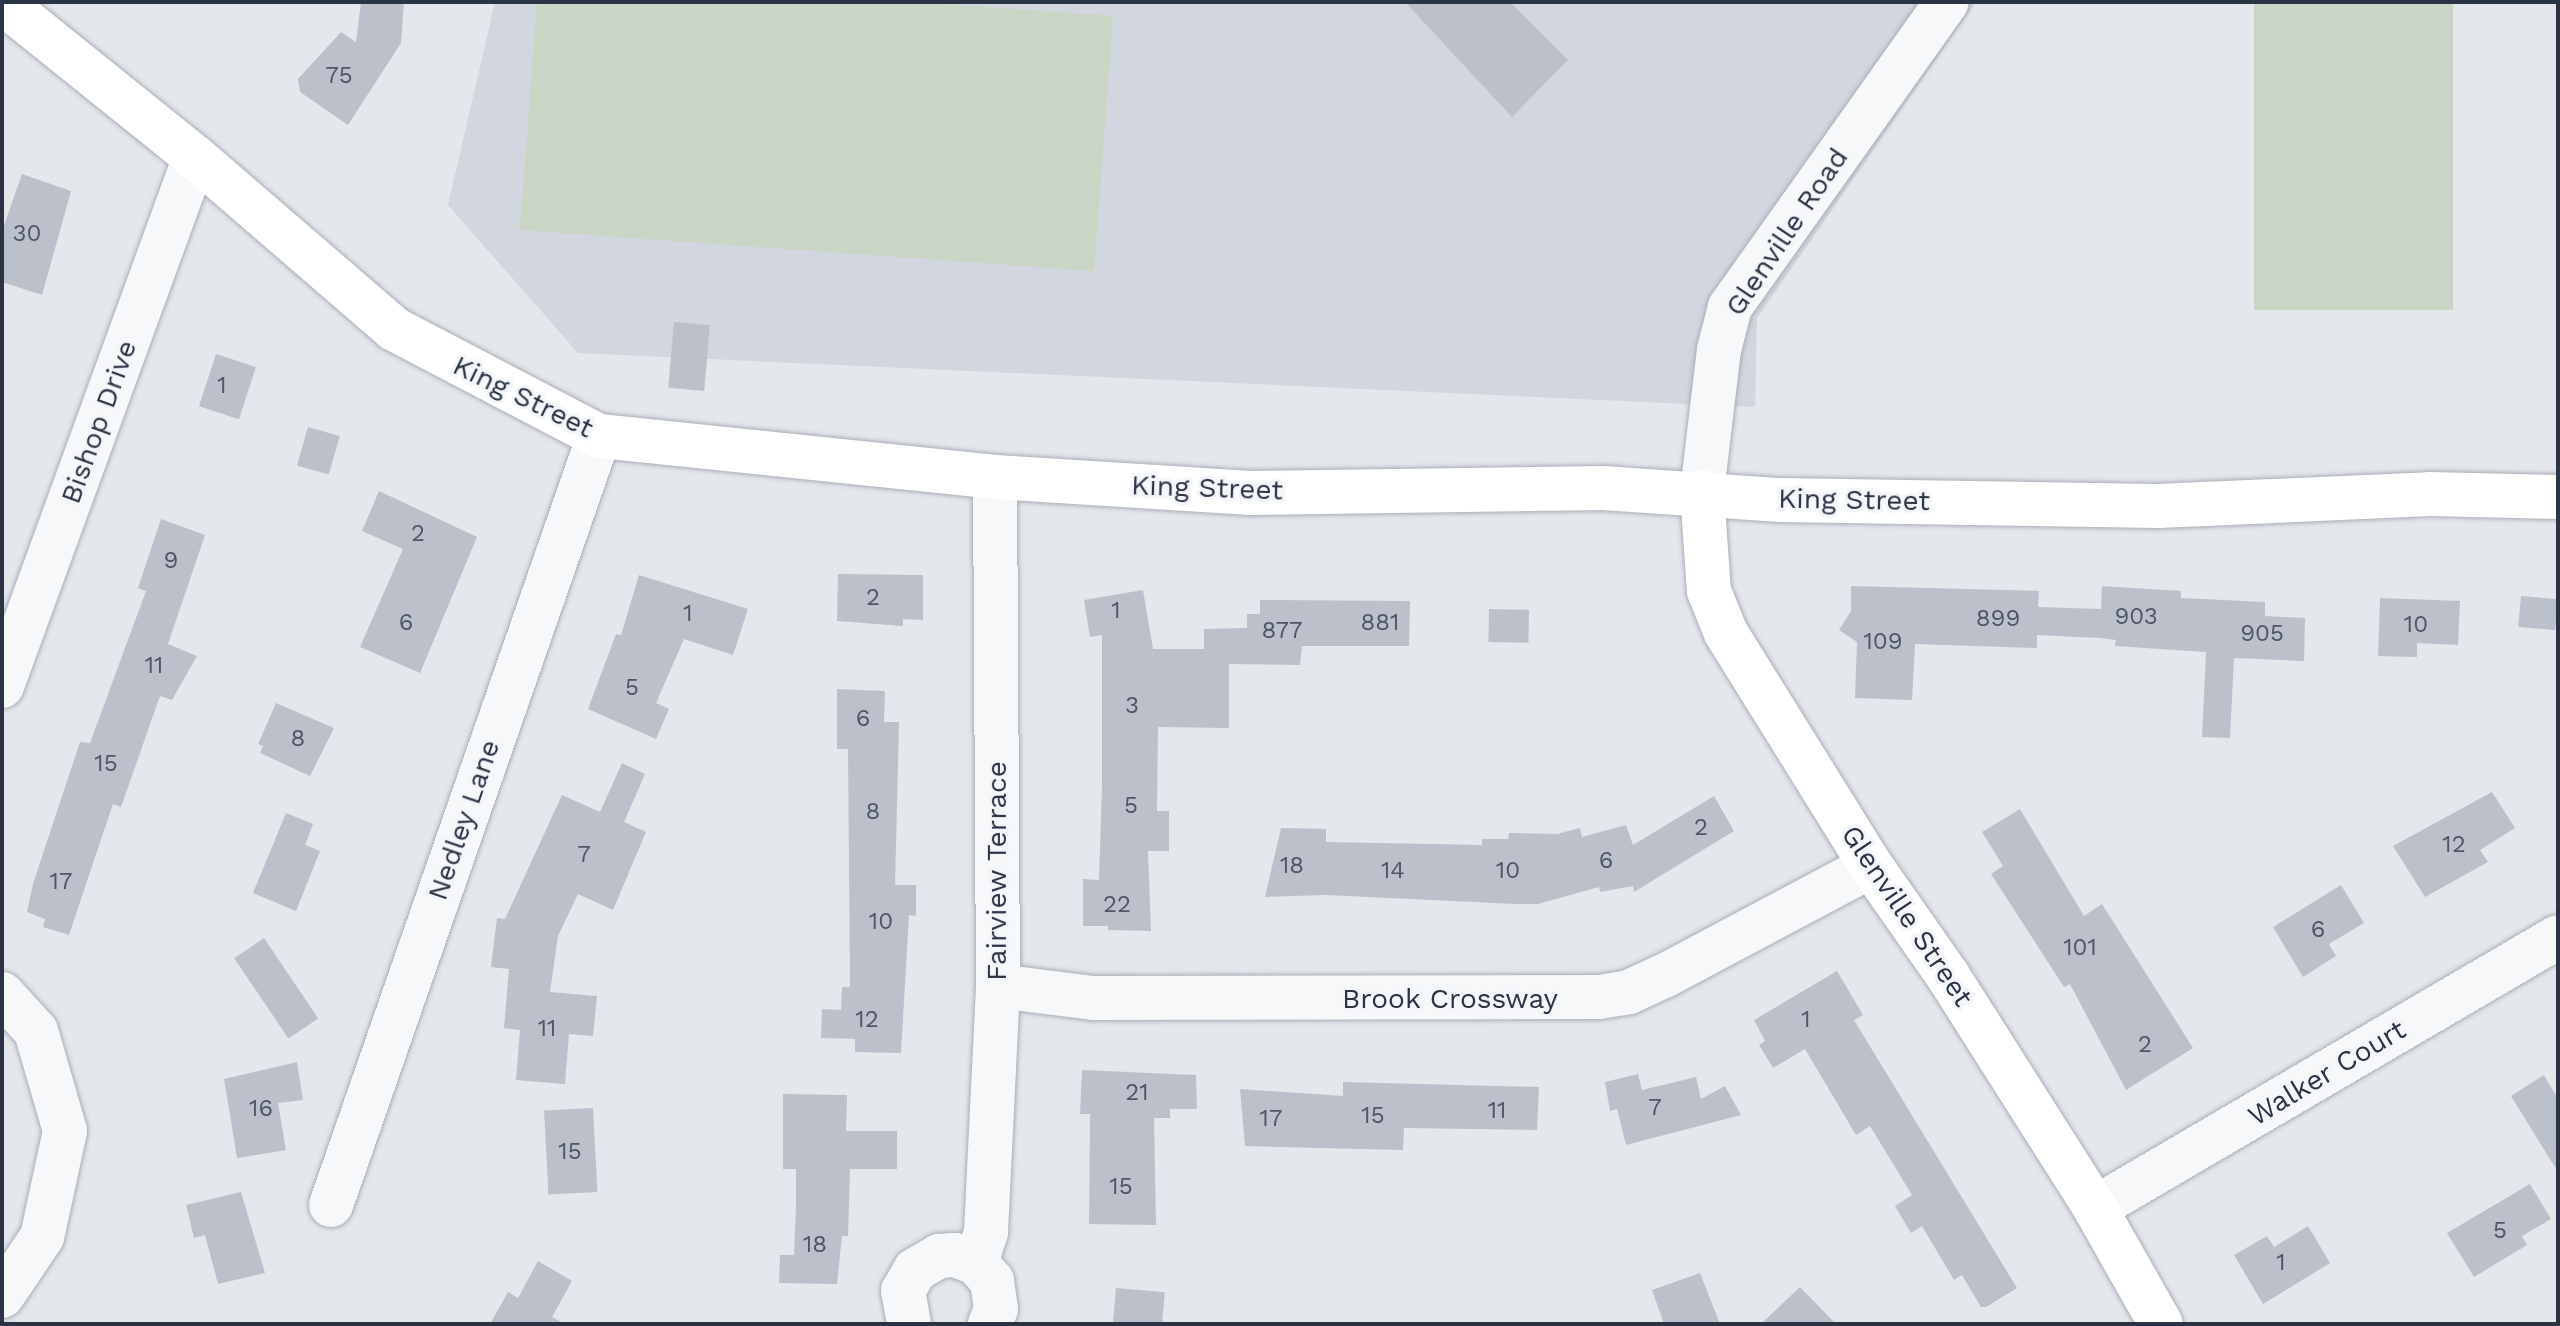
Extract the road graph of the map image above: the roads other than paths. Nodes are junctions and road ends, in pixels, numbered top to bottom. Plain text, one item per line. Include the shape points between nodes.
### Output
1 (2, 2) edge
2 (1947, 2) edge
3 (195, 157) junction
4 (599, 436) junction
5 (995, 477) junction
6 (1702, 492) junction
7 (2558, 497) edge
8 (2, 686) edge
9 (1871, 866) junction
10 (2558, 937) edge
11 (998, 986) junction
12 (2, 994) edge
13 (331, 1205) dead end
14 (2095, 1208) junction
15 (976, 1263) junction
16 (2, 1296) edge
17 (909, 1324) edge
18 (990, 1324) edge
19 (2161, 1324) edge

1 - 3 main road, King Street
2 - 6 street, Glenville Road via 1730,307 1719,350
3 - 4 main road, King Street via 394,329
3 - 8 street, Bishop Drive
4 - 5 main road, King Street
4 - 13 street, Nedley Lane
5 - 6 main road, King Street via 1250,493 1603,488
5 - 11 street, Fairview Terrace
6 - 7 main road, King Street via 1781,500 2158,506 2430,494
6 - 9 main road, Glenville Street via 1709,591 1726,633
9 - 11 street, Brook Crossway via 1664,976 1629,992 1599,997 1093,998
9 - 14 main road, Glenville Street via 1948,976
10 - 14 street, Walker Court
11 - 15 street, Fairview Terrace via 986,1232
12 - 16 street via 36,1031 65,1131 42,1237
14 - 19 main road, Glenville Street
15 - 17 street via 939,1256 915,1270 903,1291
15 - 18 street via 996,1293

